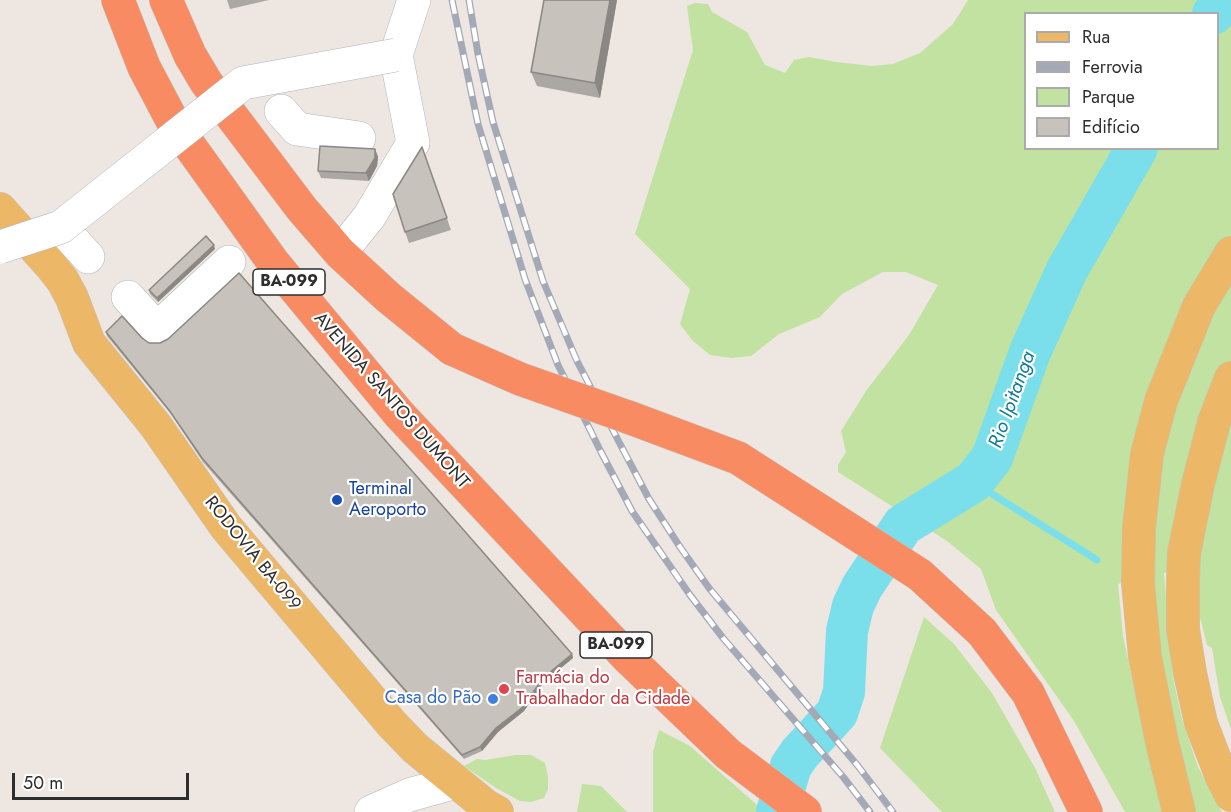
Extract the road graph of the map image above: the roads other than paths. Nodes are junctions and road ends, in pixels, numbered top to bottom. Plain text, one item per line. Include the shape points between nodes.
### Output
1 (118, 0) edge
2 (166, 0) edge
3 (414, 0) edge
4 (396, 55) junction
5 (280, 111) dead end
6 (373, 139) junction
7 (0, 209) edge
8 (61, 227) junction
9 (0, 247) edge
10 (340, 253) junction
11 (1231, 253) edge
12 (88, 257) dead end
13 (229, 262) dead end
14 (128, 297) dead end
15 (1231, 378) edge
16 (456, 782) junction
17 (1231, 795) edge
18 (371, 812) edge
19 (497, 812) edge
20 (805, 812) edge
21 (1086, 812) edge
22 (1179, 812) edge

1 - 20 highway, AVENIDA SANTOS DUMONT / BA-099 via 144,67 174,124 281,272 399,414 627,657 728,754
2 - 10 highway, BA-099 via 206,82
3 - 4 street
4 - 6 street
4 - 8 street, bridge via 243,83
5 - 6 street via 297,129
6 - 10 street via 369,217
7 - 16 main road, RODOVIA BA-099 via 58,274 72,298 88,343 163,434 226,527 391,723
8 - 9 street, bridge
8 - 12 street
10 - 21 highway, BA-099, bridge via 452,349 520,379 738,458 920,575 982,632 1028,693
11 - 22 main road via 1199,306 1161,401 1147,454 1139,528 1138,583 1145,657
13 - 14 street via 157,329
15 - 17 main road via 1214,422 1195,495 1184,554 1183,628 1201,723
16 - 18 street via 409,795
16 - 19 main road, RODOVIA BA-099

